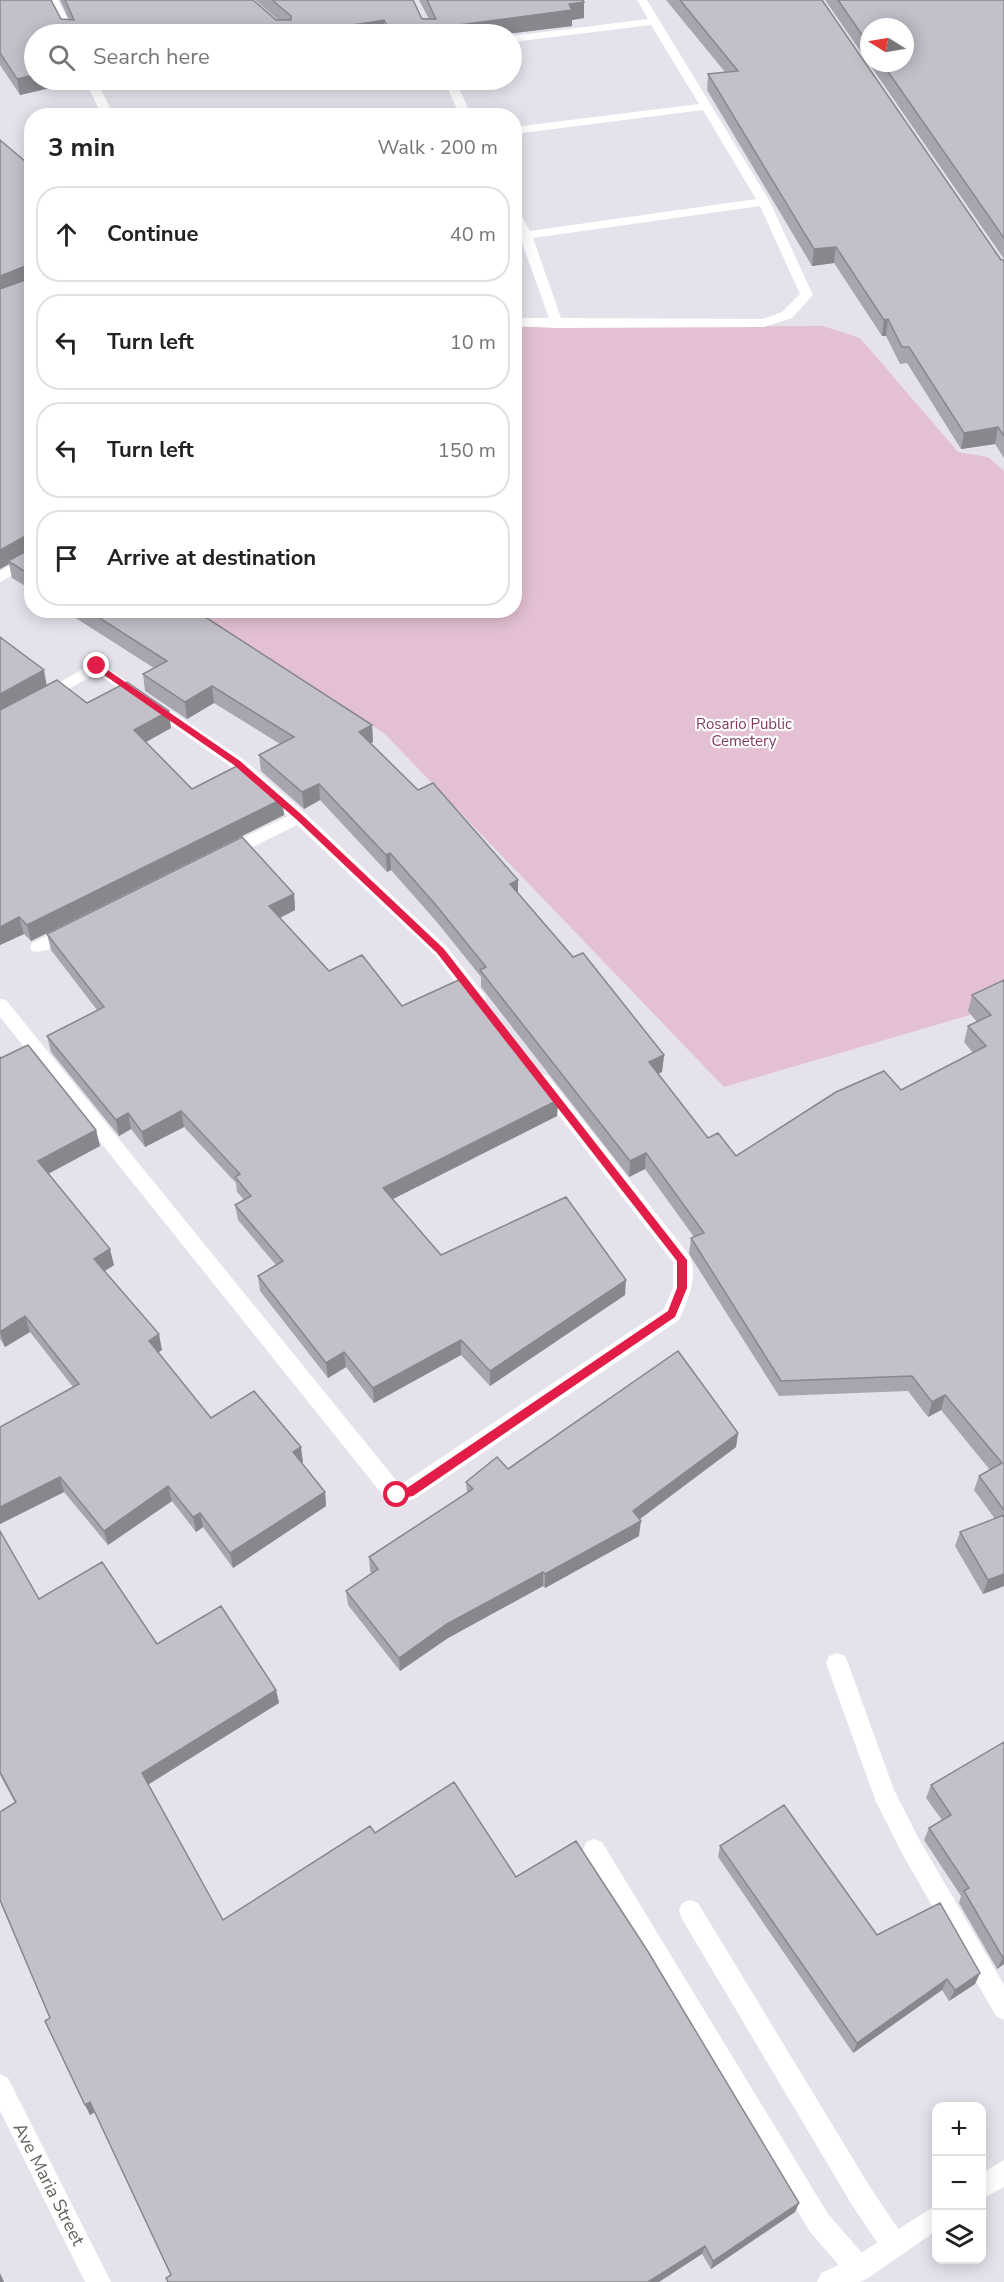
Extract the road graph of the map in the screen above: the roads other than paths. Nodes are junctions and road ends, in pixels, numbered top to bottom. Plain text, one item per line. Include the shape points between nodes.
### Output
1 (53, 0) edge
2 (642, 0) edge
3 (654, 21) junction
4 (65, 24) edge
5 (522, 38) edge
6 (96, 90) edge
7 (454, 90) edge
8 (708, 106) junction
9 (104, 108) edge
10 (462, 108) edge
11 (522, 130) edge
12 (764, 202) junction
13 (522, 236) edge
14 (522, 241) edge
15 (522, 322) edge
16 (557, 324) junction
17 (24, 562) edge
18 (0, 578) edge
19 (0, 723) edge
20 (299, 817) junction
21 (216, 858) edge
22 (80, 926) edge
23 (38, 947) dead end
24 (0, 1005) edge
25 (485, 1007) edge
26 (528, 1063) edge
27 (837, 1663) dead end
28 (594, 1850) dead end
29 (690, 1911) dead end
30 (1004, 2008) edge
31 (0, 2086) edge
32 (1004, 2172) edge
33 (986, 2184) edge
34 (932, 2220) edge
35 (894, 2245) junction
36 (859, 2269) junction
37 (98, 2282) edge
38 (830, 2282) edge

1 - 4 street
2 - 3 street
3 - 5 street
3 - 8 street
6 - 9 street
7 - 10 street
8 - 11 street
8 - 12 street
12 - 13 street
12 - 16 street via 807,295 787,315 764,323
14 - 16 street
15 - 16 street
17 - 18 street
19 - 20 street via 97,666 237,763
20 - 21 street
20 - 25 street via 441,951
22 - 23 street
24 - 26 street via 397,1495 409,1492 672,1314 682,1288 682,1260
27 - 30 street via 884,1794
28 - 36 street via 819,2223
29 - 35 street
31 - 37 street, Ave Maria Street
32 - 33 street
34 - 35 street
35 - 36 street
36 - 38 street

